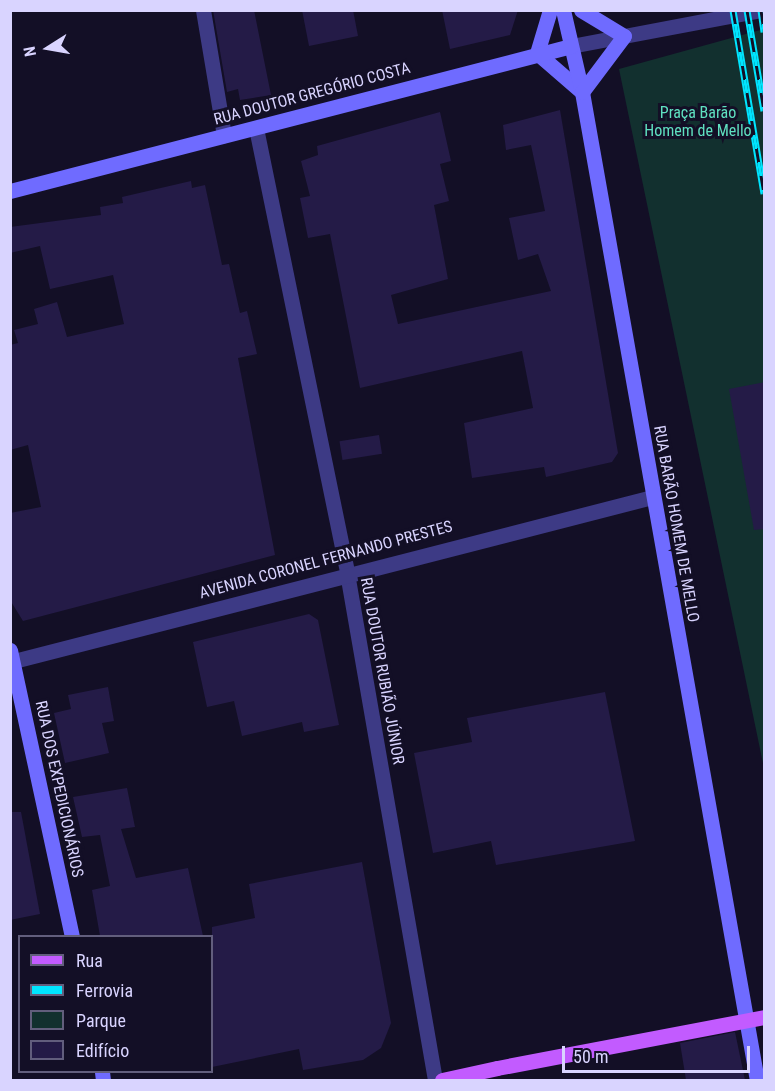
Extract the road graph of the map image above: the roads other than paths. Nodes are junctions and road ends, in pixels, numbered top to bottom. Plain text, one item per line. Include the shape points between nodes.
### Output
1 (202, 10) edge
2 (550, 10) edge
3 (563, 10) edge
4 (581, 10) edge
5 (761, 10) edge
6 (624, 36) junction
7 (572, 46) junction
8 (537, 53) junction
9 (582, 92) junction
10 (256, 128) junction
11 (224, 135) junction
12 (10, 191) edge
13 (652, 497) junction
14 (347, 573) junction
15 (11, 658) edge
16 (72, 935) edge
17 (765, 1017) edge
18 (435, 1080) edge
19 (442, 1080) edge
20 (757, 1080) edge

1 - 11 street
2 - 8 main road
3 - 7 main road, RUA BARÃO HOMEM DE MELLO
4 - 6 main road
5 - 6 street, RUA DOUTOR GREGÓRIO COSTA
6 - 7 street, RUA DOUTOR GREGÓRIO COSTA
6 - 9 main road
7 - 8 main road, RUA DOUTOR GREGÓRIO COSTA
7 - 9 main road, RUA BARÃO HOMEM DE MELLO
8 - 9 main road
8 - 10 main road, RUA DOUTOR GREGÓRIO COSTA
9 - 13 main road, RUA BARÃO HOMEM DE MELLO
10 - 11 main road, RUA DOUTOR GREGÓRIO COSTA
10 - 14 street, RUA DOUTOR RUBIÃO JÚNIOR
11 - 12 main road, RUA DOUTOR GREGÓRIO COSTA
13 - 14 street, AVENIDA CORONEL FERNANDO PRESTES
13 - 20 main road, RUA BARÃO HOMEM DE MELLO
14 - 15 street, AVENIDA CORONEL FERNANDO PRESTES
14 - 18 street, RUA DOUTOR RUBIÃO JÚNIOR
15 - 16 main road, RUA DOS EXPEDICIONÁRIOS
17 - 19 main road, bridge

